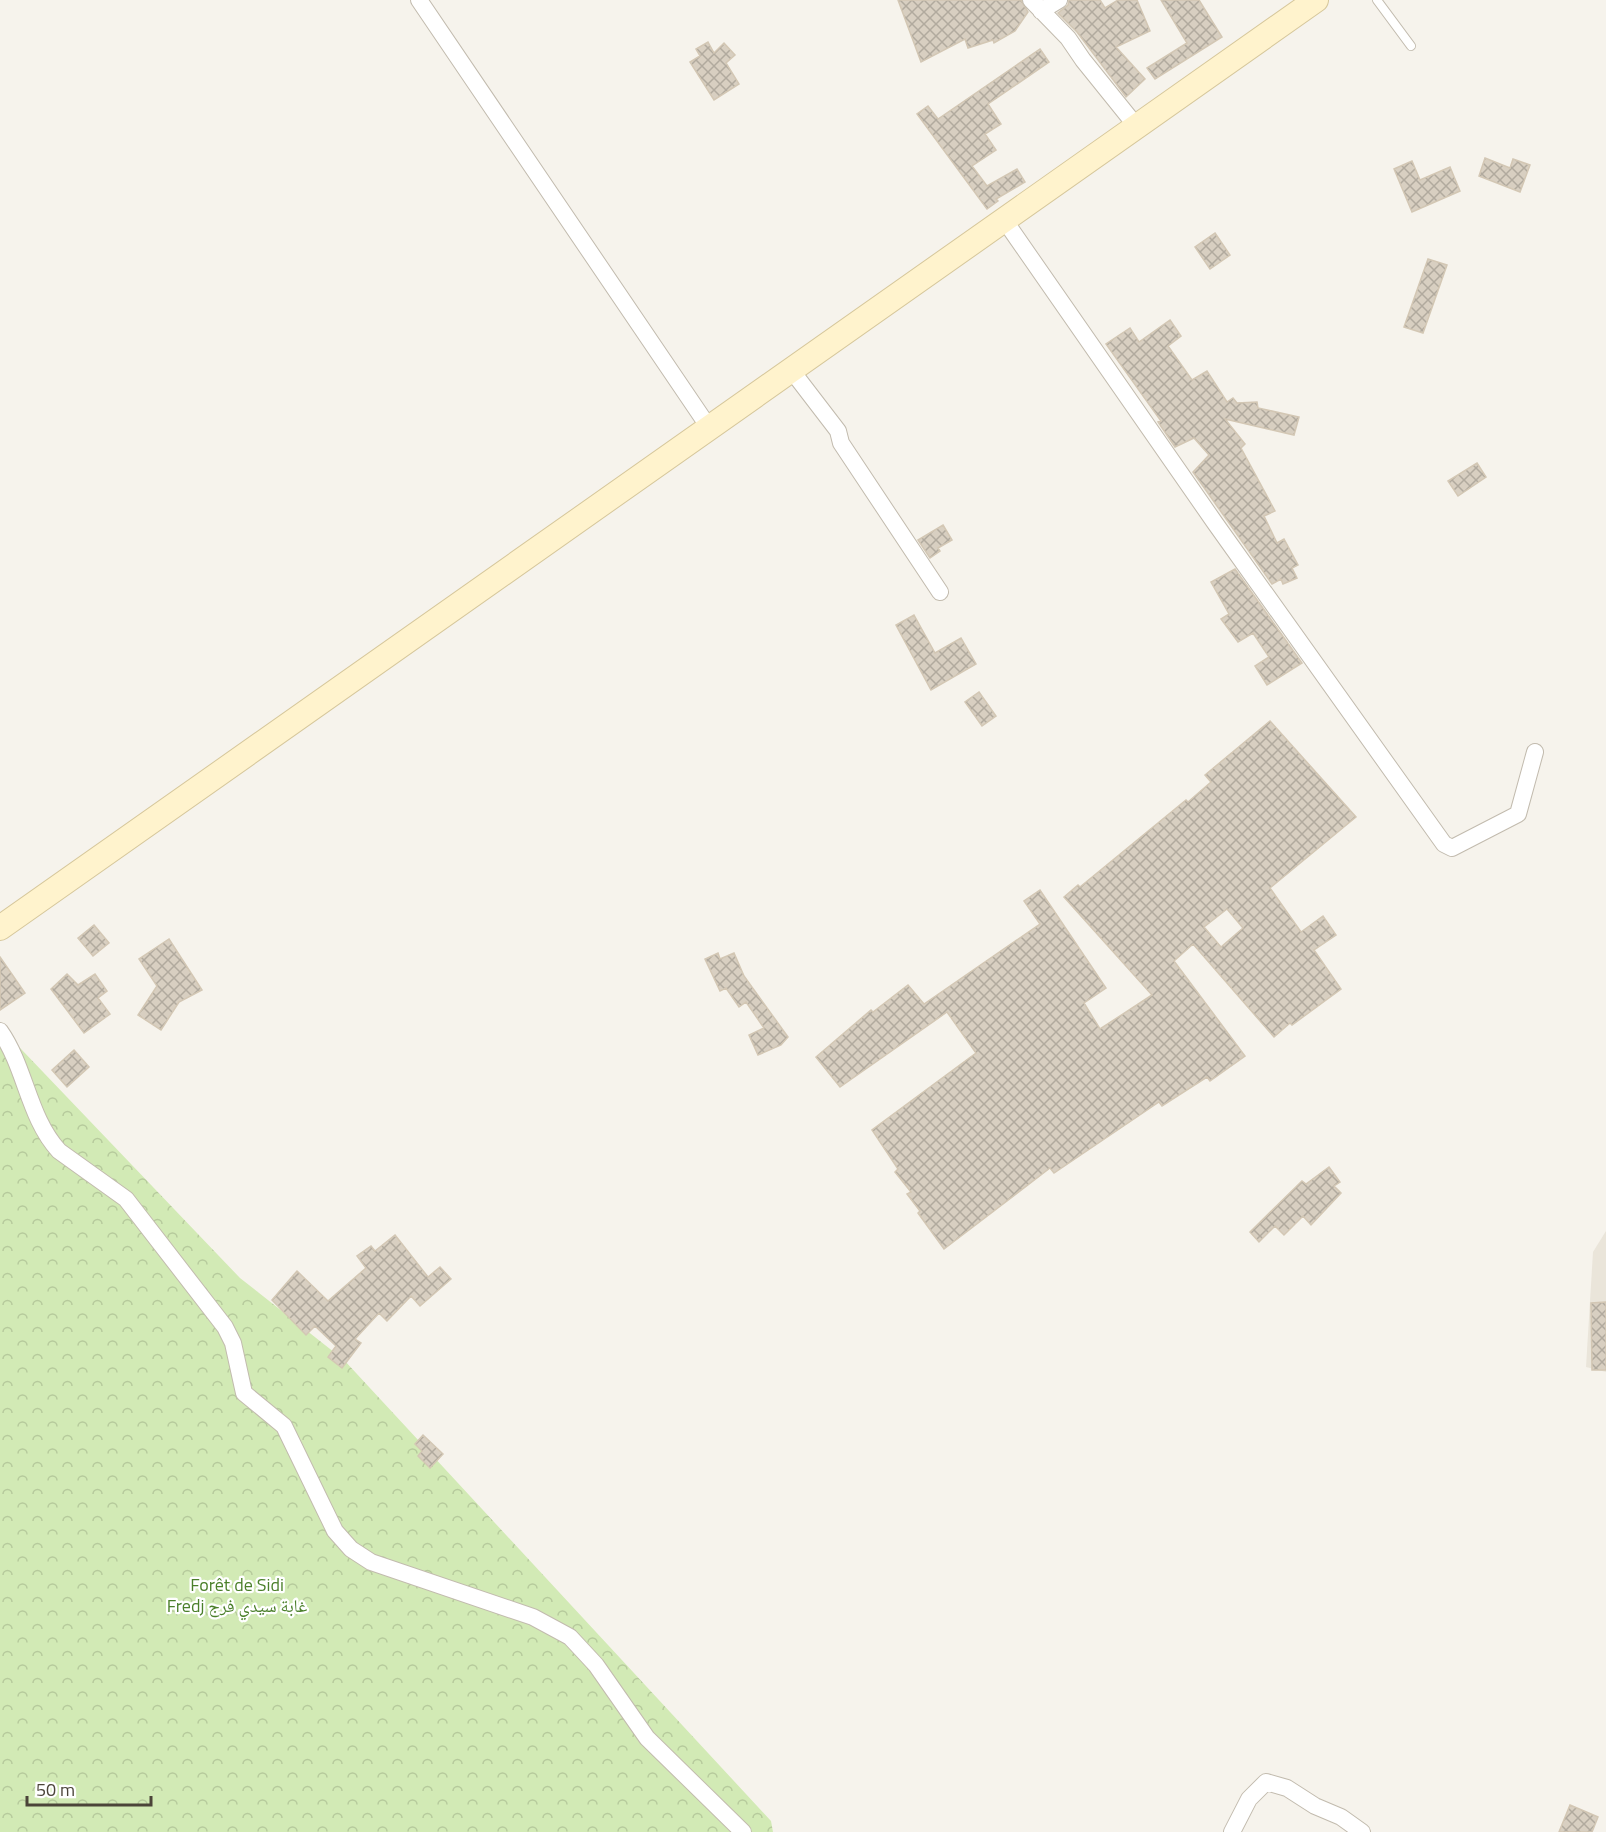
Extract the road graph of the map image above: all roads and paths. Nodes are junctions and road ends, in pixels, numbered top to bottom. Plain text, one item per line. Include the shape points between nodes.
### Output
1 (419, 0) edge
2 (1059, 0) edge
3 (1316, 0) edge
4 (1377, 0) edge
5 (1036, 6) edge
6 (1411, 46) dead end
7 (1137, 127) junction
8 (1005, 221) junction
9 (792, 371) junction
10 (710, 429) junction
11 (940, 592) dead end
12 (1535, 752) dead end
13 (0, 928) edge
14 (0, 1031) edge
15 (743, 1832) edge
16 (1232, 1832) edge
17 (1362, 1832) edge

1 - 10 street
2 - 5 street
3 - 7 main road
4 - 6 lane
5 - 7 street via 1068,38
7 - 8 main road
8 - 9 main road
8 - 12 street via 1444,844 1452,848 1518,814
9 - 10 main road
9 - 11 street via 838,431 841,443
10 - 13 main road
14 - 15 street via 51,1143 135,1207 225,1327 233,1343 244,1393 284,1426 334,1531 371,1562 533,1617 570,1637 596,1665 647,1738
16 - 17 street via 1250,1799 1266,1782 1287,1788

